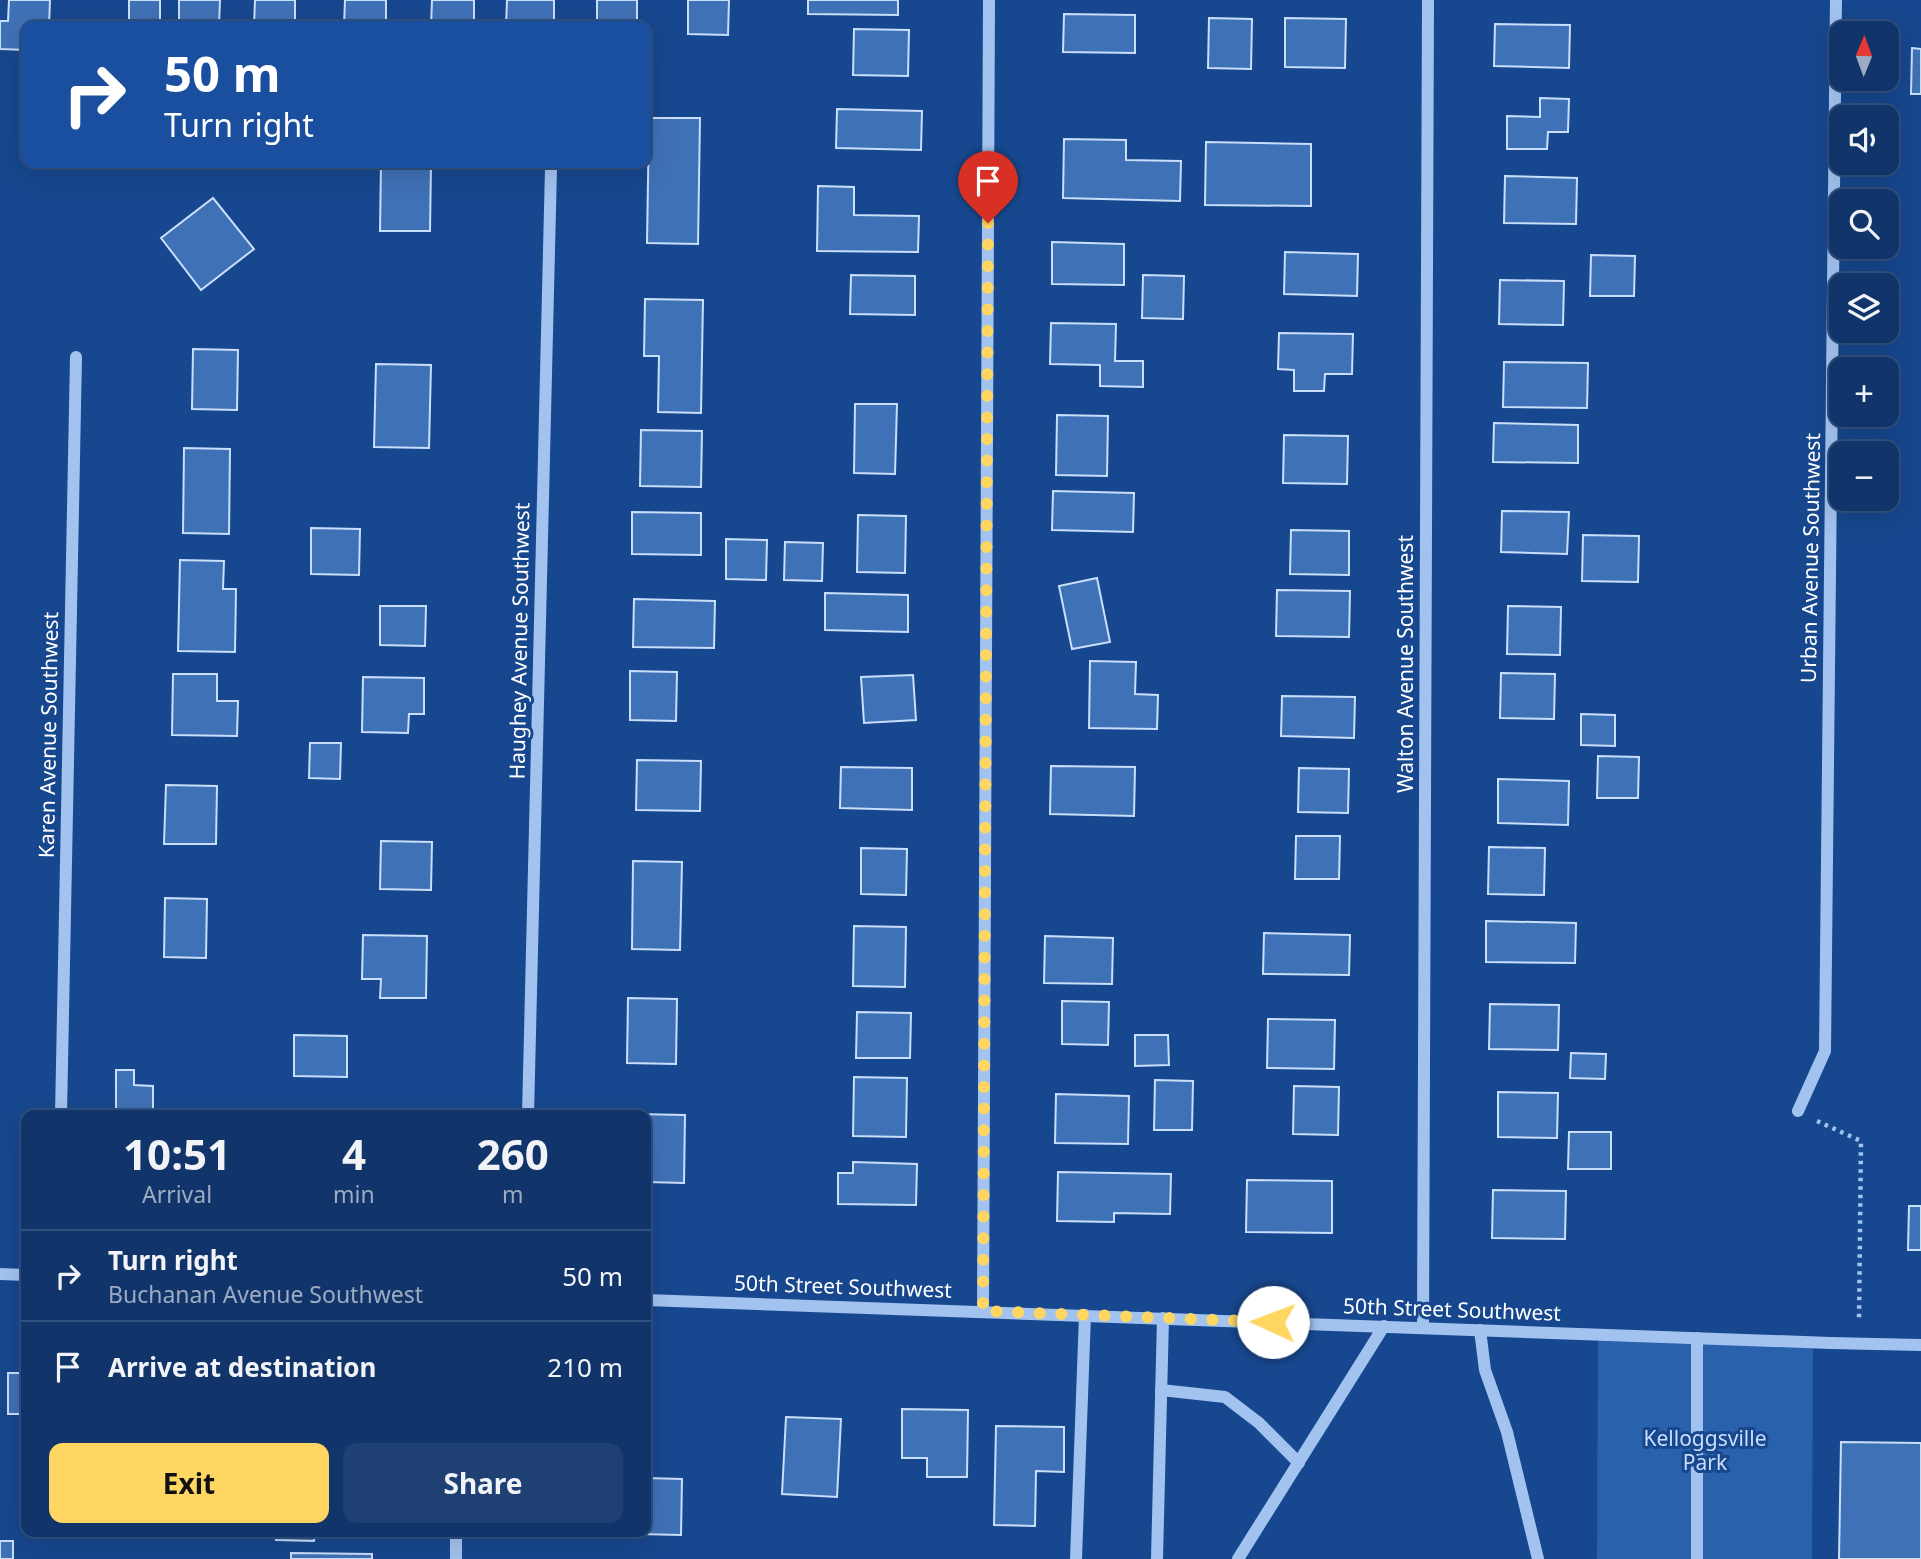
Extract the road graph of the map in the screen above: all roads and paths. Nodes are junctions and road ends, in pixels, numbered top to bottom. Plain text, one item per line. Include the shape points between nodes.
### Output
1 (989, 0) edge
2 (1428, 0) edge
3 (1836, 0) edge
4 (551, 168) dead end
5 (76, 357) dead end
6 (61, 1110) edge
7 (528, 1110) edge
8 (1798, 1111) joint
9 (0, 1274) edge
10 (21, 1275) edge
11 (651, 1300) edge
12 (983, 1311) junction
13 (1085, 1315) junction
14 (1163, 1318) junction
15 (1384, 1326) junction
16 (1423, 1327) junction
17 (1480, 1329) junction
18 (1697, 1338) junction
19 (1859, 1344) junction
20 (1921, 1345) edge
21 (1161, 1390) junction
22 (1299, 1462) junction
23 (456, 1537) edge
24 (456, 1559) edge
25 (1076, 1559) edge
26 (1157, 1559) edge
27 (1238, 1559) edge
28 (1538, 1559) edge
29 (1697, 1559) edge

1 - 12 street
2 - 16 street, Walton Avenue Southwest
3 - 8 street, Urban Avenue Southwest via 1825,1051
4 - 7 street, Haughey Avenue Southwest
5 - 6 street, Karen Avenue Southwest
8 - 19 path via 1861,1141
9 - 10 street
11 - 12 street, 50th Street Southwest
12 - 13 street, 50th Street Southwest
13 - 14 street, 50th Street Southwest
13 - 25 street
14 - 15 street, 50th Street Southwest
14 - 21 street
15 - 16 street, 50th Street Southwest
15 - 22 street
16 - 17 street, 50th Street Southwest
17 - 18 street, 50th Street Southwest
17 - 28 street via 1485,1370 1507,1432
18 - 19 street, 50th Street Southwest
18 - 29 street
19 - 20 street, 50th Street Southwest
21 - 22 street via 1225,1397
21 - 26 street
22 - 27 street
23 - 24 street

